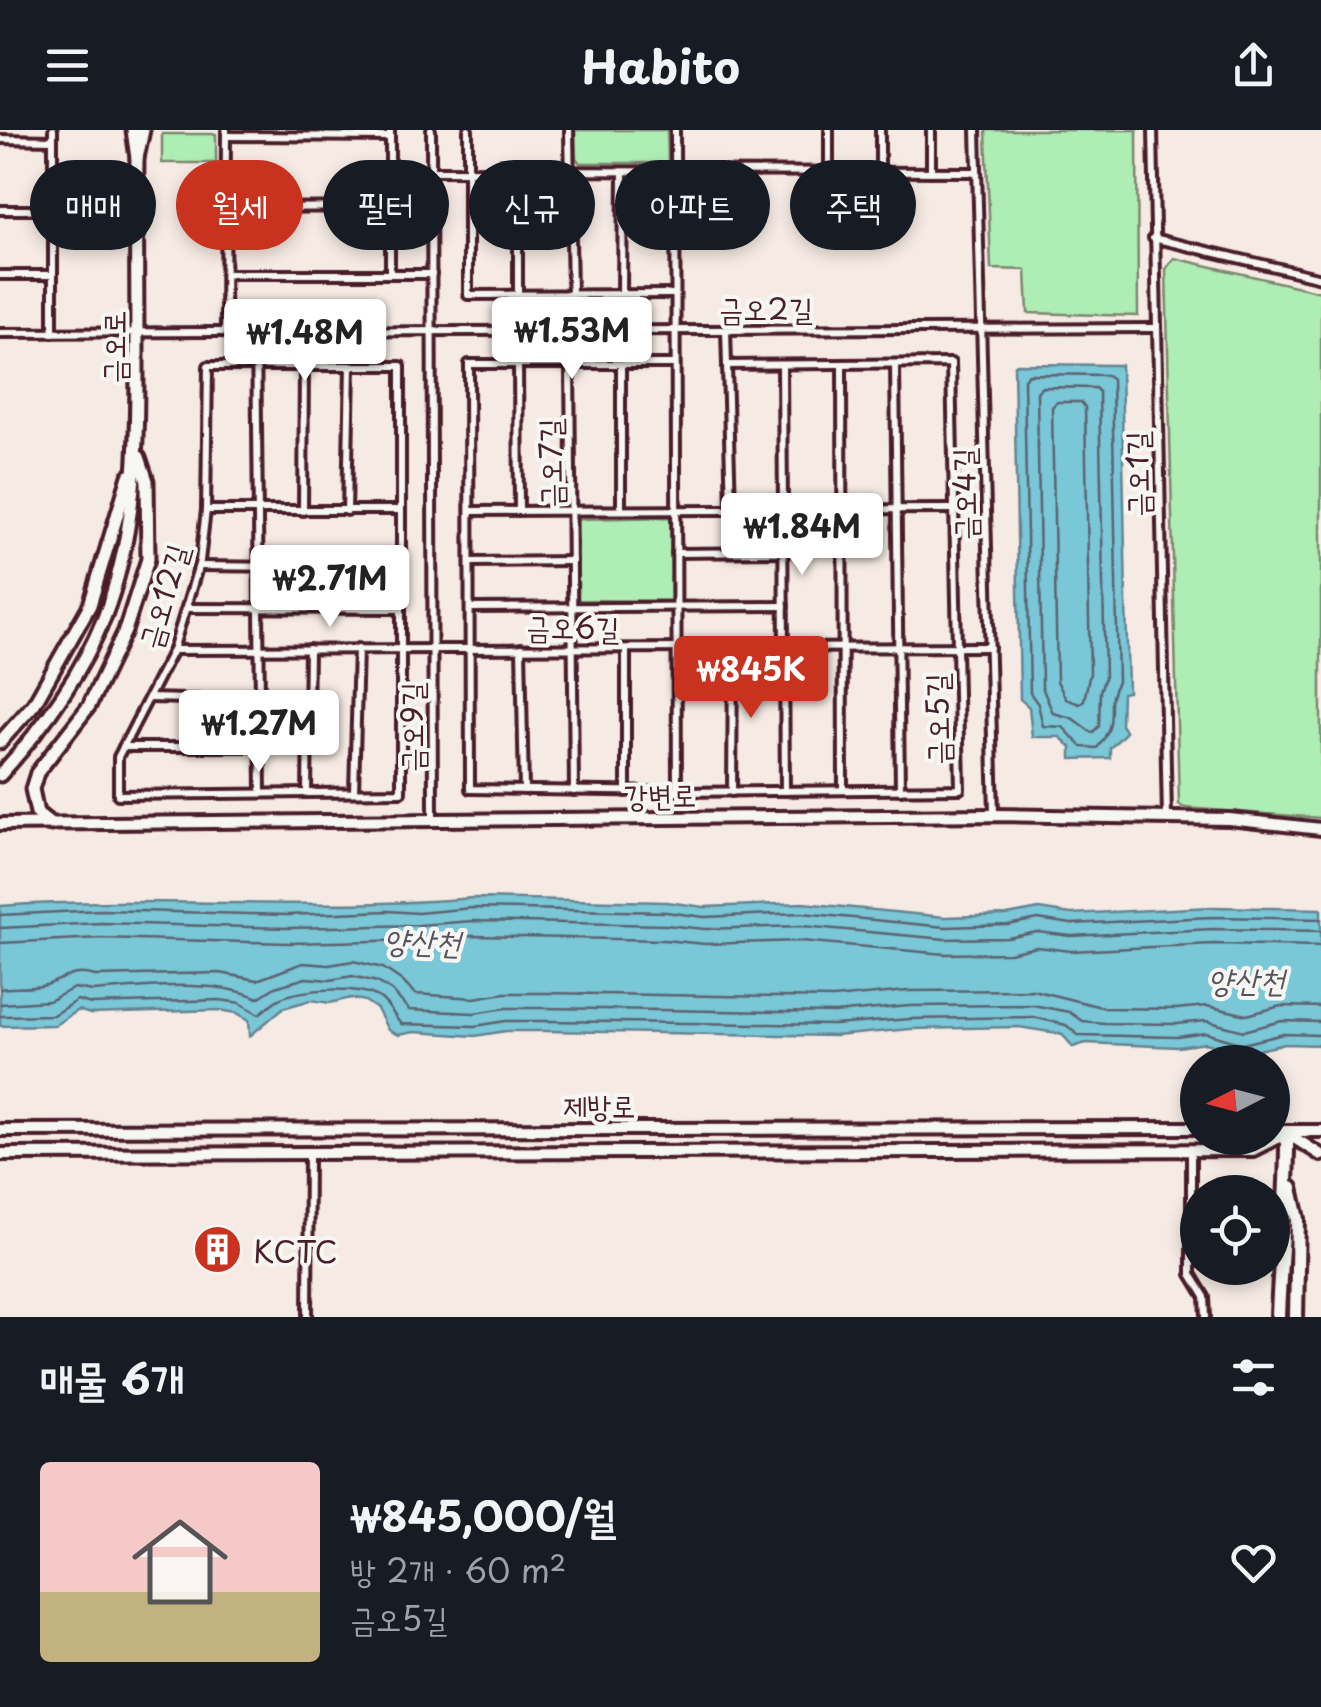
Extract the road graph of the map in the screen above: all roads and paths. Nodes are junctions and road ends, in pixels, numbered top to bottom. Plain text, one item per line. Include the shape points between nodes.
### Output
1 (53, 130) edge
2 (133, 130) edge
3 (143, 130) edge
4 (432, 130) edge
5 (468, 130) edge
6 (570, 130) edge
7 (674, 130) edge
8 (829, 130) edge
9 (880, 130) edge
10 (931, 130) edge
11 (976, 130) edge
12 (1152, 130) edge
13 (226, 133) edge
14 (390, 134) edge
15 (0, 139) edge
16 (53, 140) junction
17 (137, 158) junction
18 (53, 160) edge
19 (226, 160) edge
20 (390, 160) edge
21 (432, 160) edge
22 (570, 160) edge
23 (675, 160) edge
24 (829, 160) edge
25 (880, 160) edge
26 (468, 170) junction
27 (449, 171) edge
28 (916, 172) edge
29 (931, 172) junction
30 (977, 172) junction
31 (0, 210) edge
32 (30, 210) edge
33 (1153, 238) junction
34 (53, 250) edge
35 (226, 250) edge
36 (390, 250) edge
37 (432, 250) edge
38 (518, 250) edge
39 (571, 250) edge
40 (622, 250) edge
41 (675, 250) edge
42 (226, 274) junction
43 (390, 274) junction
44 (432, 274) junction
45 (0, 275) edge
46 (53, 275) junction
47 (1321, 278) edge
48 (518, 294) junction
49 (572, 294) junction
50 (622, 294) junction
51 (675, 294) junction
52 (1155, 328) junction
53 (982, 329) junction
54 (675, 330) junction
55 (726, 330) junction
56 (0, 332) edge
57 (53, 332) junction
58 (432, 332) junction
59 (136, 333) junction
60 (225, 333) junction
61 (256, 333) junction
62 (518, 364) junction
63 (570, 364) junction
64 (621, 364) junction
65 (675, 364) junction
66 (842, 364) junction
67 (895, 364) junction
68 (782, 365) junction
69 (256, 366) junction
70 (304, 366) junction
71 (350, 366) junction
72 (727, 366) junction
73 (136, 448) junction
74 (731, 508) junction
75 (783, 508) junction
76 (621, 509) junction
77 (842, 509) junction
78 (896, 509) junction
79 (954, 509) junction
80 (206, 510) junction
81 (347, 510) junction
82 (401, 510) junction
83 (572, 510) junction
84 (676, 510) junction
85 (302, 511) junction
86 (470, 511) junction
87 (519, 511) junction
88 (258, 512) junction
89 (784, 552) junction
90 (676, 553) junction
91 (572, 561) junction
92 (470, 562) junction
93 (199, 566) junction
94 (259, 566) junction
95 (401, 568) junction
96 (676, 606) junction
97 (784, 606) junction
98 (572, 607) junction
99 (188, 608) junction
100 (259, 608) junction
101 (470, 608) junction
102 (401, 609) junction
103 (433, 647) junction
104 (990, 647) junction
105 (358, 648) junction
106 (401, 648) junction
107 (470, 648) junction
108 (521, 648) junction
109 (573, 648) junction
110 (843, 648) junction
111 (898, 648) junction
112 (956, 648) junction
113 (310, 649) junction
114 (626, 649) junction
115 (734, 649) junction
116 (784, 649) junction
117 (173, 650) junction
118 (260, 650) junction
119 (676, 650) junction
120 (150, 698) junction
121 (260, 701) junction
122 (0, 742) edge
123 (123, 747) junction
124 (260, 748) junction
125 (0, 775) edge
126 (524, 790) junction
127 (843, 790) junction
128 (900, 790) junction
129 (574, 791) junction
130 (786, 791) junction
131 (354, 792) junction
132 (626, 792) junction
133 (677, 792) junction
134 (732, 792) junction
135 (261, 793) junction
136 (306, 793) junction
137 (994, 815) junction
138 (1167, 818) junction
139 (432, 822) junction
140 (0, 824) edge
141 (50, 824) junction
142 (1321, 829) edge
143 (1180, 1128) edge
144 (0, 1130) edge
145 (1290, 1132) edge
146 (1321, 1132) edge
147 (1290, 1138) edge
148 (1180, 1150) edge
149 (309, 1152) junction
150 (0, 1154) edge
151 (1192, 1155) edge
152 (1321, 1155) edge
153 (1290, 1185) edge
154 (1279, 1285) edge
155 (308, 1317) edge
156 (1206, 1317) edge
157 (1278, 1317) edge
158 (1296, 1317) edge

1 - 16 street
2 - 17 main road, 금오로
3 - 17 main road, 금오로
4 - 21 street, 금오9길
5 - 26 street
6 - 22 street
7 - 23 street
8 - 24 street
9 - 25 street
10 - 29 street
11 - 30 street, 금오4길
12 - 33 street, 금오1길
13 - 14 street
13 - 19 street
14 - 20 street
15 - 16 street
16 - 18 street
17 - 59 main road, 금오로
26 - 27 street
26 - 48 street via 468,295
28 - 29 street
29 - 30 street
30 - 53 street, 금오4길
31 - 32 street
33 - 47 street
33 - 52 street, 금오1길
34 - 46 street
35 - 42 street
36 - 43 street
37 - 44 street, 금오9길
38 - 48 street
39 - 49 street
40 - 50 street
41 - 51 street
42 - 43 street
42 - 60 street
43 - 44 street
44 - 58 street, 금오9길
45 - 46 street
46 - 57 street
48 - 49 street
49 - 50 street
50 - 51 street
51 - 54 street
52 - 53 street, 금오2길
52 - 138 street, 금오1길
53 - 55 street, 금오2길
53 - 104 street, 금오4길
54 - 55 street, 금오2길
54 - 58 street, 금오2길
54 - 65 street
55 - 72 street
56 - 57 street, 금오2길
57 - 59 street, 금오2길
58 - 61 street, 금오2길
58 - 103 street, 금오9길
59 - 60 street, 금오2길
59 - 73 main road, 금오로
60 - 61 street, 금오2길
61 - 69 street
62 - 63 street
62 - 86 street via 469,364
62 - 87 street, 금오7길
63 - 64 street
63 - 83 street, 금오7길
64 - 65 street
64 - 76 street
65 - 84 street
66 - 67 street, 금오5길
66 - 68 street, 금오5길
66 - 77 street
67 - 78 street, 금오5길
67 - 79 street, 금오5길 via 951,363
68 - 72 street, 금오5길
68 - 75 street
69 - 70 street, 금오12길
69 - 80 street, 금오12길 via 208,366
69 - 88 street
70 - 71 street, 금오12길
70 - 85 street
71 - 81 street
71 - 82 street, 금오12길 via 401,366
72 - 74 street
73 - 122 main road via 90,605 34,704
73 - 125 main road, 금오로 via 128,536 105,616 49,718
73 - 141 main road via 147,481 148,558 125,631 89,706 37,773 37,814
74 - 75 street
74 - 84 street
75 - 77 street
75 - 89 street
76 - 83 street
76 - 84 street
77 - 78 street
77 - 110 street
78 - 79 street
78 - 111 street, 금오5길
79 - 112 street, 금오5길
80 - 88 street
80 - 93 street, 금오12길
81 - 82 street
81 - 85 street
82 - 95 street, 금오12길
83 - 87 street
83 - 91 street, 금오7길
84 - 90 street
85 - 88 street
86 - 87 street
86 - 92 street
88 - 94 street
89 - 90 street
89 - 97 street
90 - 96 street
91 - 92 street
91 - 98 street, 금오7길
92 - 101 street
93 - 94 street
93 - 99 street, 금오12길
94 - 95 street
94 - 100 street
95 - 102 street, 금오12길
96 - 97 street, 금오6길
96 - 98 street, 금오6길
96 - 119 street
97 - 116 street
98 - 101 street
98 - 109 street, 금오7길
99 - 100 street
99 - 117 street, 금오12길
100 - 102 street
100 - 118 street
101 - 107 street
102 - 106 street, 금오12길
103 - 106 street, 금오6길
103 - 107 street, 금오6길
103 - 139 street, 금오9길
104 - 112 street, 금오5길
104 - 137 street, 금오4길
105 - 106 street
105 - 113 street
105 - 131 street
106 - 131 street, 금오12길 via 400,792
107 - 108 street, 금오6길
107 - 126 street via 470,789
108 - 109 street, 금오6길
108 - 126 street
109 - 114 street, 금오6길
109 - 129 street, 금오7길
110 - 111 street, 금오5길
110 - 116 street, 금오5길
110 - 127 street
111 - 112 street, 금오5길
111 - 128 street, 금오5길
112 - 128 street, 금오5길 via 960,789
113 - 118 street
113 - 136 street
114 - 119 street, 금오6길
114 - 132 street
115 - 116 street, 금오5길
115 - 119 street, 금오5길
115 - 134 street
116 - 130 street
117 - 118 street
117 - 120 street, 금오12길
118 - 121 street
119 - 133 street
120 - 121 street
120 - 123 street, 금오12길
121 - 124 street
123 - 124 street
123 - 135 street, 금오12길 via 118,794
124 - 135 street
126 - 129 street
127 - 128 street, 금오5길
127 - 130 street, 금오5길
129 - 132 street
130 - 134 street, 금오5길
131 - 136 street, 금오12길
132 - 133 street
133 - 134 street, 금오5길
135 - 136 street, 금오12길
137 - 138 street, 강변로
137 - 139 street, 강변로
138 - 142 street, 강변로
139 - 141 street, 강변로
140 - 141 street, 강변로
143 - 144 street, 제방로
145 - 146 street
147 - 152 street
148 - 149 street
149 - 150 street
149 - 155 street
151 - 156 street via 1191,1274 1205,1297
153 - 158 highway via 1298,1219
154 - 157 highway

